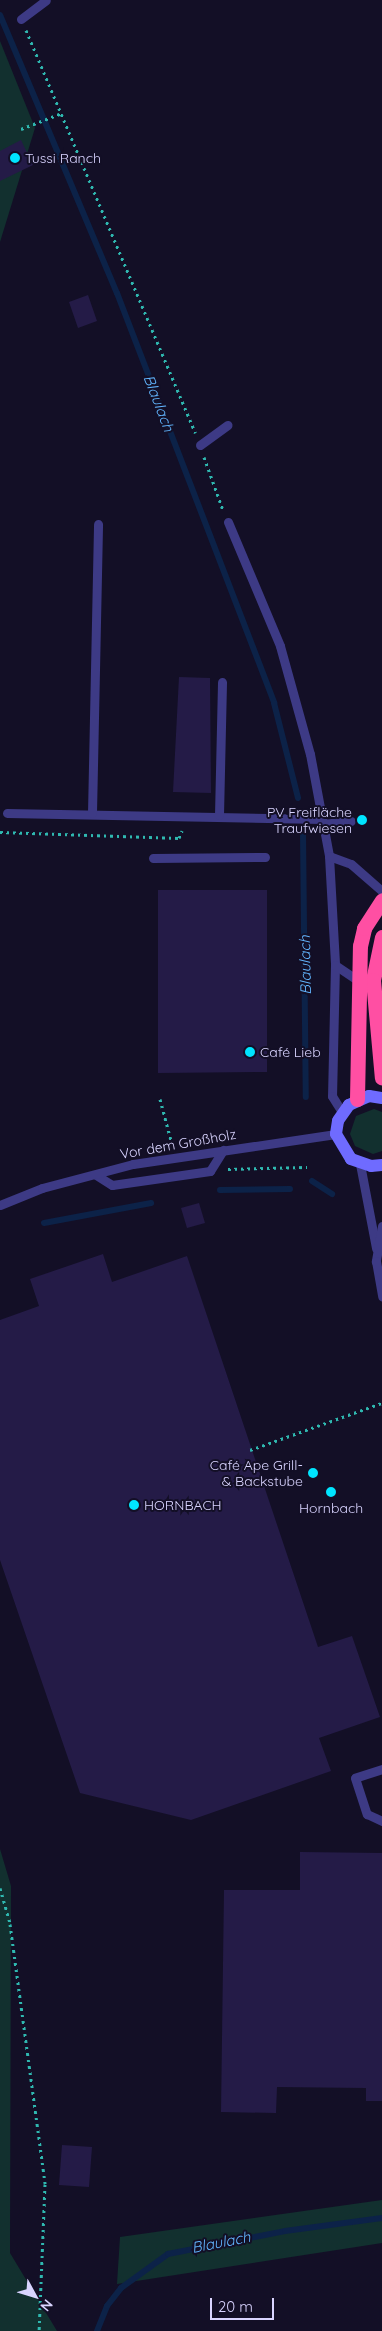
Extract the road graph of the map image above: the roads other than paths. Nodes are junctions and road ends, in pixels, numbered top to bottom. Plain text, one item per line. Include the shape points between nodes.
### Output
1 (46, 0) edge
2 (21, 19) road end
3 (228, 425) dead end
4 (200, 445) road end
5 (228, 522) road end
6 (98, 524) dead end
7 (222, 682) dead end
8 (7, 813) dead end
9 (92, 813) junction
10 (219, 816) junction
11 (351, 821) dead end
12 (322, 822) junction
13 (329, 856) junction
14 (265, 857) dead end
15 (153, 858) dead end
16 (382, 891) edge
17 (382, 900) edge
18 (382, 937) edge
19 (335, 965) junction
20 (360, 982) junction
21 (382, 1078) edge
22 (382, 1098) edge
23 (357, 1099) junction
24 (342, 1112) junction
25 (336, 1134) junction
26 (223, 1150) junction
27 (360, 1164) junction
28 (382, 1165) edge
29 (96, 1175) junction
30 (0, 1205) edge
31 (382, 1226) edge
32 (376, 1248) junction
33 (382, 1296) edge
34 (382, 1769) edge
35 (382, 1821) edge

1 - 2 lane
3 - 4 lane
5 - 12 lane via 280,646 310,754
6 - 9 lane
7 - 10 lane
8 - 9 lane
9 - 10 lane
10 - 12 lane
11 - 12 lane
12 - 13 lane
13 - 16 lane via 351,864
13 - 19 lane
14 - 15 lane
17 - 20 highway via 364,928
18 - 21 highway via 373,980
19 - 20 lane
19 - 24 lane via 332,1096
20 - 23 highway
22 - 23 street
23 - 24 street
24 - 25 street
25 - 26 lane, Vor dem Großholz
25 - 27 street via 343,1151
26 - 29 lane, Vor dem Großholz
26 - 29 lane via 210,1170 112,1185
27 - 28 street
27 - 32 lane
29 - 30 lane, Vor dem Großholz via 42,1188
31 - 32 lane
32 - 33 lane
34 - 35 lane via 355,1778 367,1814

